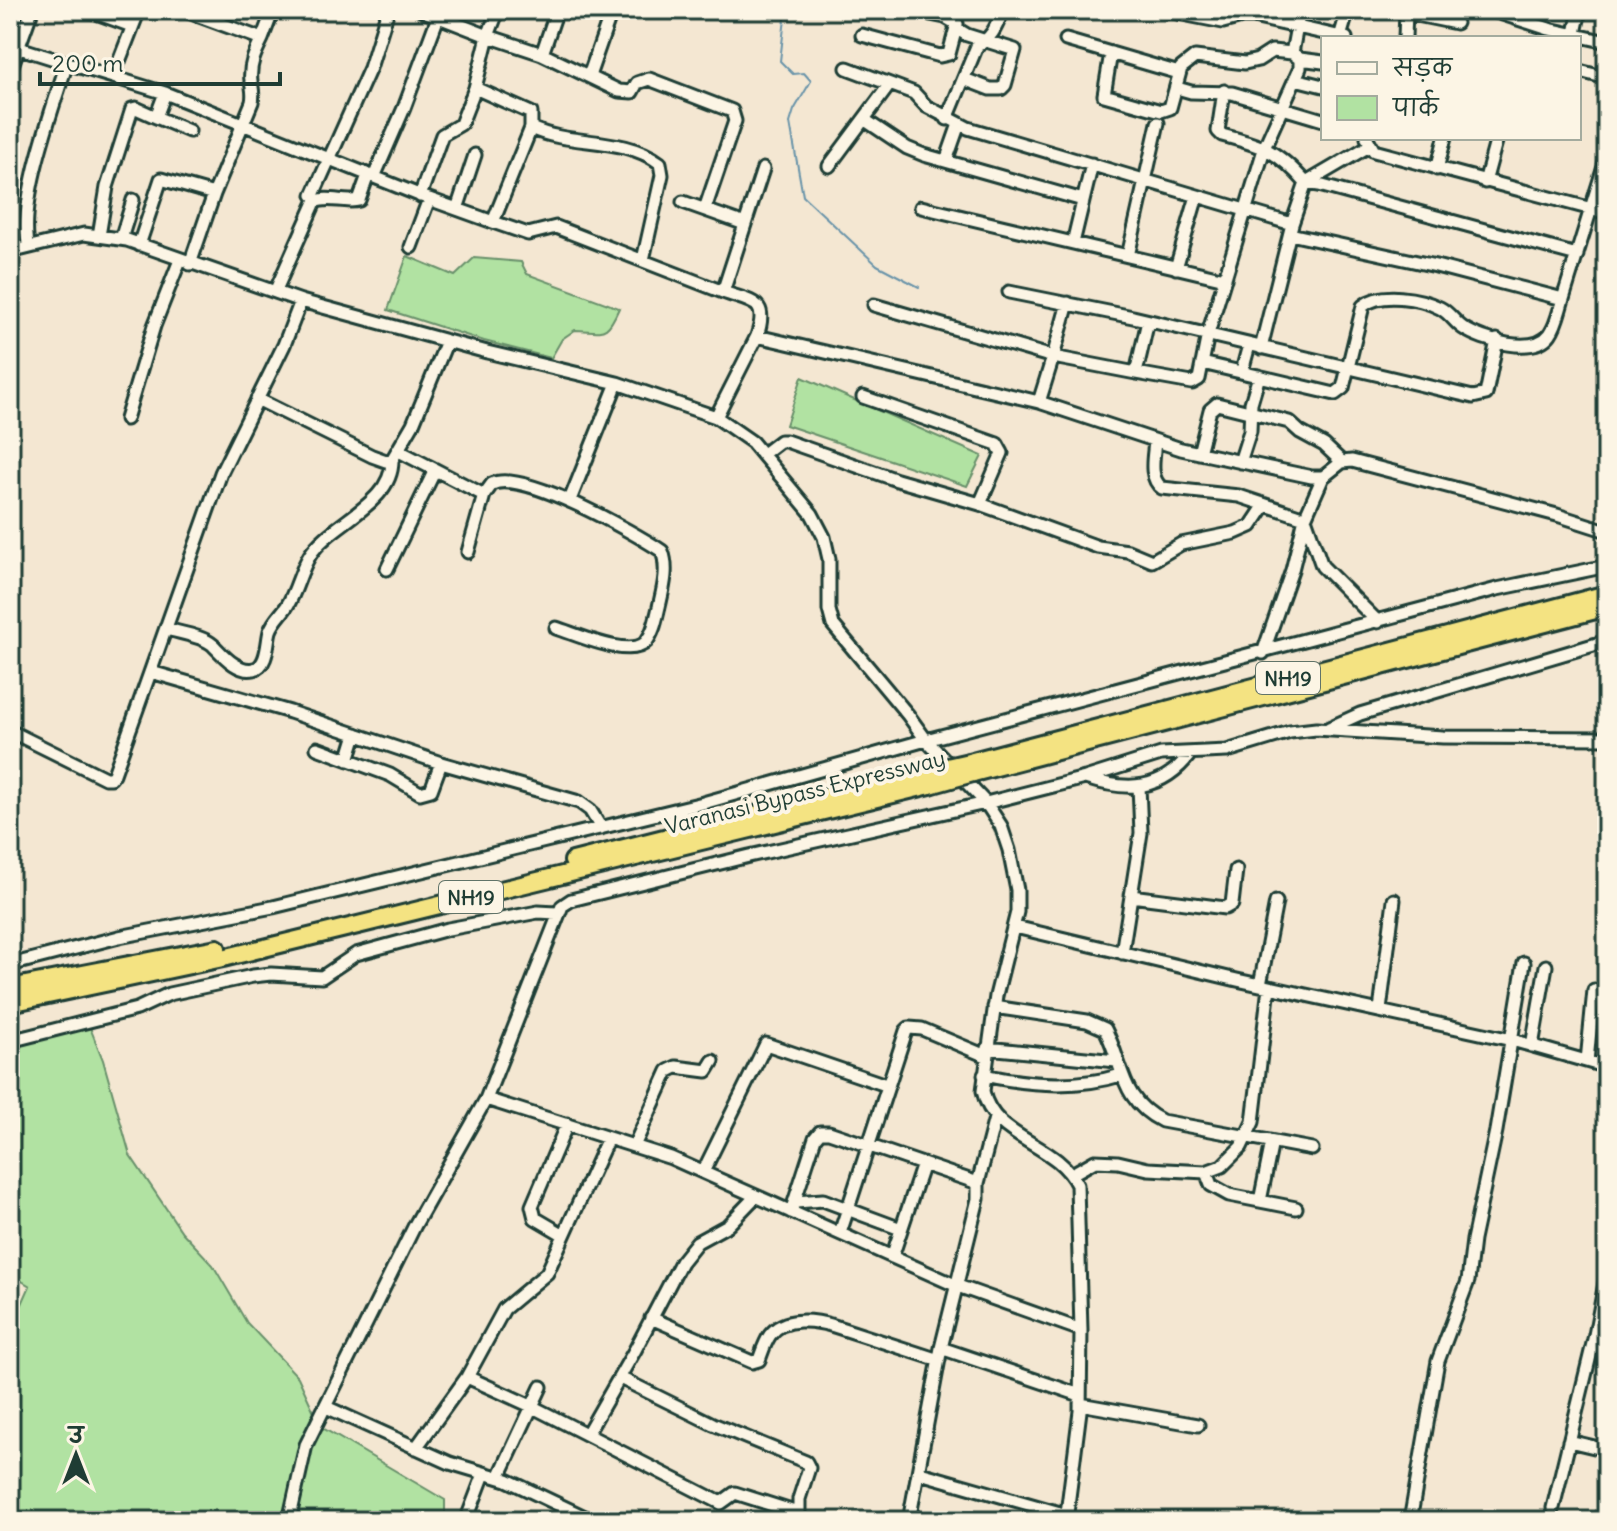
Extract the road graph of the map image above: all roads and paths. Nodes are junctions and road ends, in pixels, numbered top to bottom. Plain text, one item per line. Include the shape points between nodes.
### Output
1 (32, 10) edge
2 (88, 10) edge
3 (139, 10) edge
4 (183, 10) edge
5 (273, 10) edge
6 (388, 10) edge
7 (421, 10) edge
8 (498, 10) edge
9 (557, 10) edge
10 (612, 10) edge
11 (911, 10) edge
12 (1003, 10) edge
13 (1162, 10) edge
14 (1300, 10) edge
15 (1348, 10) edge
16 (1490, 10) edge
17 (1580, 10) edge
18 (1407, 12) edge
19 (438, 17) junction
20 (1456, 23) dead end
21 (132, 26) junction
22 (957, 29) junction
23 (1298, 29) junction
24 (862, 35) dead end
25 (488, 36) junction
26 (1337, 36) edge
27 (1343, 36) edge
28 (1405, 36) edge
29 (1574, 36) edge
30 (1581, 37) edge
31 (262, 39) junction
32 (1066, 40) dead end
33 (987, 41) junction
34 (1607, 42) edge
35 (15, 47) edge
36 (1111, 53) junction
37 (542, 54) junction
38 (1296, 56) junction
39 (1321, 62) edge
40 (67, 63) junction
41 (847, 68) dead end
42 (10, 71) edge
43 (1581, 72) edge
44 (1179, 73) junction
45 (589, 76) junction
46 (113, 77) junction
47 (1607, 78) edge
48 (964, 79) junction
49 (1295, 79) junction
50 (890, 84) junction
51 (1321, 86) edge
52 (475, 88) junction
53 (1177, 88) junction
54 (1224, 91) junction
55 (165, 93) junction
56 (1282, 109) junction
57 (156, 117) junction
58 (1321, 119) edge
59 (865, 120) junction
60 (953, 122) junction
61 (1158, 123) dead end
62 (243, 125) junction
63 (531, 128) junction
64 (189, 131) dead end
65 (1444, 140) edge
66 (1496, 140) edge
67 (1368, 142) edge
68 (1265, 146) junction
69 (475, 155) dead end
70 (1607, 157) edge
71 (330, 159) junction
72 (946, 161) junction
73 (1092, 164) junction
74 (829, 166) dead end
75 (763, 169) dead end
76 (1437, 169) junction
77 (371, 176) junction
78 (1145, 182) junction
79 (1485, 182) junction
80 (1306, 183) junction
81 (214, 194) junction
82 (313, 195) dead end
83 (1197, 196) junction
84 (424, 198) junction
85 (133, 200) dead end
86 (1083, 200) junction
87 (683, 202) dead end
88 (921, 207) dead end
89 (457, 209) junction
90 (705, 209) junction
91 (1592, 209) junction
92 (1246, 210) junction
93 (1607, 213) edge
94 (493, 222) junction
95 (745, 224) junction
96 (1291, 229) junction
97 (99, 236) junction
98 (121, 239) junction
99 (1073, 243) junction
100 (139, 245) junction
101 (29, 247) junction
102 (411, 247) dead end
103 (10, 252) edge
104 (1577, 255) junction
105 (1128, 256) junction
106 (643, 260) junction
107 (185, 262) junction
108 (1176, 268) junction
109 (1225, 279) junction
110 (275, 292) junction
111 (723, 292) junction
112 (1009, 292) dead end
113 (1563, 299) junction
114 (301, 301) junction
115 (1068, 303) junction
116 (874, 305) dead end
117 (1148, 321) junction
118 (1208, 334) junction
119 (757, 336) junction
120 (1497, 340) junction
121 (447, 341) junction
122 (1255, 346) junction
123 (1053, 357) junction
124 (1202, 363) junction
125 (1348, 367) junction
126 (1242, 371) junction
127 (1136, 373) junction
128 (1259, 376) junction
129 (617, 383) junction
130 (863, 397) dead end
131 (257, 399) junction
132 (1039, 402) junction
133 (1251, 412) junction
134 (716, 417) junction
135 (126, 419) dead end
136 (1155, 441) junction
137 (758, 449) junction
138 (1199, 453) junction
139 (396, 456) junction
140 (1240, 462) junction
141 (1342, 462) junction
142 (435, 470) junction
143 (1323, 477) junction
144 (484, 495) junction
145 (570, 500) junction
146 (980, 504) junction
147 (1265, 505) junction
148 (1305, 518) junction
149 (1607, 531) edge
150 (468, 552) dead end
151 (1607, 566) edge
152 (387, 569) dead end
153 (1607, 594) edge
154 (1607, 607) edge
155 (1378, 622) junction
156 (556, 628) dead end
157 (167, 629) junction
158 (1607, 641) edge
159 (1263, 653) junction
160 (151, 672) junction
161 (1326, 729) junction
162 (10, 731) edge
163 (356, 734) junction
164 (1607, 738) edge
165 (926, 740) junction
166 (317, 748) dead end
167 (1191, 753) junction
168 (348, 760) junction
169 (441, 763) junction
170 (971, 768) junction
171 (928, 778) junction
172 (1085, 778) junction
173 (1139, 786) junction
174 (986, 803) junction
175 (601, 828) junction
176 (1236, 870) dead end
177 (1131, 896) junction
178 (1394, 900) dead end
179 (1276, 902) dead end
180 (557, 913) junction
181 (1015, 927) junction
182 (1122, 953) junction
183 (1524, 963) dead end
184 (10, 965) edge
185 (1546, 966) dead end
186 (1264, 986) junction
187 (10, 988) edge
188 (1594, 990) dead end
189 (10, 1003) edge
190 (994, 1007) junction
191 (1380, 1010) junction
192 (1512, 1040) junction
193 (10, 1041) edge
194 (1532, 1046) junction
195 (987, 1052) junction
196 (713, 1061) dead end
197 (1116, 1061) junction
198 (1587, 1061) junction
199 (1607, 1067) edge
200 (984, 1075) junction
201 (1121, 1075) junction
202 (886, 1085) junction
203 (486, 1099) junction
204 (995, 1118) junction
205 (567, 1124) junction
206 (608, 1138) junction
207 (1247, 1138) junction
208 (1272, 1142) junction
209 (867, 1145) junction
210 (634, 1146) junction
211 (1312, 1149) dead end
212 (923, 1164) junction
213 (703, 1172) junction
214 (1206, 1172) junction
215 (1072, 1174) junction
216 (978, 1183) junction
217 (756, 1196) junction
218 (1260, 1201) junction
219 (794, 1207) junction
220 (1296, 1208) dead end
221 (847, 1210) junction
222 (901, 1229) junction
223 (840, 1233) junction
224 (564, 1235) junction
225 (892, 1257) junction
226 (1607, 1273) edge
227 (955, 1285) junction
228 (651, 1318) junction
229 (1081, 1330) junction
230 (1601, 1336) edge
231 (940, 1354) junction
232 (467, 1377) junction
233 (620, 1378) junction
234 (541, 1387) dead end
235 (1080, 1400) junction
236 (531, 1406) junction
237 (326, 1407) junction
238 (1198, 1425) dead end
239 (587, 1434) junction
240 (1569, 1441) junction
241 (416, 1448) junction
242 (1607, 1450) edge
243 (920, 1473) junction
244 (484, 1474) junction
245 (499, 1477) junction
246 (1553, 1508) dead end
247 (798, 1517) edge
248 (1066, 1518) edge
249 (289, 1521) edge
250 (466, 1521) edge
251 (593, 1521) edge
252 (909, 1521) edge
253 (1410, 1521) edge

1 - 35 street
2 - 21 street
3 - 21 street
4 - 31 street
5 - 31 street
6 - 71 street via 370,68
7 - 19 street
8 - 25 street
9 - 37 street
10 - 45 street
11 - 22 street via 945,17
12 - 33 street
13 - 23 street via 1223,22 1253,17
14 - 23 street
15 - 27 street
16 - 29 street
17 - 29 street
18 - 20 street
18 - 28 street
19 - 25 street
19 - 77 street via 404,108
21 - 46 street
22 - 24 street via 947,56
22 - 33 street
23 - 26 street
23 - 38 street
25 - 37 street
25 - 52 street
30 - 34 street
31 - 62 street via 253,57 254,91
32 - 36 street
33 - 48 street via 977,46
33 - 48 street via 1015,50 1005,85 990,89
35 - 40 street
35 - 42 street
36 - 44 street
36 - 53 street via 1104,95 1167,110
37 - 45 street
38 - 39 street
38 - 44 street via 1272,51 1245,63 1199,56
38 - 49 street via 1300,68
40 - 46 street
40 - 101 street via 29,204 24,232
41 - 50 street
43 - 47 street
44 - 53 street
45 - 90 street via 626,93 649,79 732,111 735,121
46 - 55 street
48 - 60 street
49 - 51 street
49 - 56 street
50 - 59 street
50 - 60 street via 914,93
52 - 63 street via 531,113
52 - 84 street via 461,124 442,135
53 - 54 street
54 - 56 street
54 - 68 street via 1218,131
55 - 57 street
55 - 62 street
56 - 58 street
56 - 68 street
57 - 64 street
57 - 97 street via 132,109 107,187
59 - 72 street via 907,148
59 - 74 street
60 - 72 street
60 - 73 street
61 - 78 street
62 - 71 street
62 - 81 street
63 - 94 street
63 - 106 street via 557,138 635,150 660,163 662,175
65 - 76 street
66 - 79 street
67 - 76 street via 1374,151
67 - 80 street
68 - 80 street
68 - 92 street
69 - 89 street
70 - 91 street
71 - 77 street
71 - 82 street
72 - 86 street
73 - 78 street
73 - 86 street
75 - 95 street
76 - 79 street
77 - 84 street
77 - 110 street via 359,200 315,202
78 - 83 street
78 - 105 street
79 - 91 street
80 - 96 street
80 - 104 street
81 - 100 street via 161,179
81 - 107 street
83 - 92 street
83 - 108 street
84 - 89 street
84 - 102 street
85 - 98 street
86 - 99 street
87 - 90 street
88 - 99 street
89 - 94 street
90 - 95 street
91 - 93 street
91 - 104 street
92 - 96 street
92 - 109 street
94 - 106 street via 528,234 556,227
95 - 111 street
96 - 113 street
96 - 122 street
97 - 98 street
97 - 101 street via 84,234
98 - 100 street
99 - 105 street
100 - 107 street
101 - 103 street
104 - 113 street
105 - 108 street
106 - 111 street
107 - 110 street
107 - 135 street via 154,326
108 - 109 street
109 - 118 street
110 - 114 street
111 - 119 street via 761,309
112 - 115 street
113 - 120 street via 1542,342 1519,346
114 - 121 street
114 - 131 street
115 - 117 street
115 - 123 street
116 - 123 street
117 - 118 street
117 - 127 street
118 - 122 street
118 - 124 street
119 - 132 street
119 - 134 street
120 - 125 street via 1490,383 1481,397
120 - 125 street via 1465,329 1439,307 1384,297 1363,306
121 - 129 street
121 - 139 street
122 - 125 street
122 - 126 street
123 - 127 street
123 - 132 street
124 - 126 street
124 - 127 street via 1199,379 1192,383
125 - 128 street via 1343,388 1335,394
126 - 128 street
128 - 133 street
129 - 134 street
129 - 145 street
130 - 146 street via 997,444 1002,453
131 - 139 street via 372,456 386,461
131 - 157 street via 221,473
132 - 136 street
133 - 138 street via 1213,406
133 - 140 street
133 - 141 street via 1289,422
134 - 137 street
136 - 138 street
136 - 147 street via 1153,475 1162,488 1239,496
137 - 146 street via 786,441
137 - 165 street via 824,537 833,625
138 - 140 street
139 - 142 street
139 - 157 street via 387,484 311,553 274,621 256,669 233,664 206,641
140 - 143 street
141 - 143 street
141 - 149 street via 1454,486
142 - 144 street
142 - 152 street
143 - 148 street
144 - 145 street via 492,484 507,479
144 - 150 street
145 - 156 street via 662,551 665,584 654,629 637,648 618,648
146 - 147 street via 1152,561 1181,544 1243,530
147 - 148 street
148 - 155 street via 1322,566
148 - 159 street
151 - 155 street
153 - 170 highway, Varanasi Bypass Expressway / NH19
154 - 170 highway, Varanasi Bypass Expressway / NH19
155 - 159 street
157 - 160 street
158 - 161 street via 1360,714
159 - 165 street
160 - 162 street via 111,778
160 - 163 street
161 - 164 street via 1443,737
161 - 167 street via 1290,732 1227,751
163 - 168 street
163 - 169 street
165 - 174 street
165 - 175 street
166 - 168 street
167 - 172 street via 1161,754
167 - 173 street via 1177,771
168 - 169 street via 420,793 431,790
169 - 175 street via 579,802
170 - 171 highway, Varanasi Bypass Expressway / NH19, bridge
171 - 187 highway, Varanasi Bypass Expressway / NH19 via 220,948
171 - 189 highway, Varanasi Bypass Expressway / NH19 via 223,958
172 - 173 street via 1111,786
172 - 174 street
173 - 177 street via 1141,833
174 - 180 street via 571,900
174 - 181 street via 1001,826 1012,865
175 - 184 street
176 - 177 street via 1232,904 1225,908
177 - 182 street
178 - 191 street
179 - 186 street
180 - 193 street via 448,929 356,954 322,977 253,976 169,994 137,1009
180 - 203 street
181 - 182 street
181 - 190 street
182 - 186 street
183 - 192 street
185 - 194 street
186 - 191 street
186 - 207 street via 1257,1101
188 - 198 street
190 - 195 street
190 - 197 street via 1099,1025 1110,1038
191 - 192 street
192 - 194 street
192 - 253 street via 1468,1281 1438,1361
194 - 198 street
195 - 197 street
195 - 200 street
195 - 202 street via 909,1028
196 - 210 street via 707,1071 668,1071
197 - 201 street
198 - 199 street
200 - 201 street via 1069,1085
200 - 204 street via 984,1099
201 - 207 street via 1148,1114
202 - 209 street
202 - 213 street via 766,1044
203 - 205 street
203 - 237 street via 415,1225
204 - 215 street
204 - 216 street
205 - 206 street
205 - 224 street via 532,1206 535,1218
206 - 210 street
206 - 224 street
207 - 208 street
207 - 214 street via 1222,1166
208 - 211 street
208 - 218 street
209 - 212 street
209 - 219 street via 820,1132
209 - 221 street
210 - 213 street
212 - 216 street
212 - 222 street
213 - 217 street
214 - 215 street via 1108,1161 1086,1164
214 - 218 street via 1218,1191
215 - 229 street via 1079,1198
216 - 227 street
217 - 219 street
217 - 228 street via 728,1225 691,1248
218 - 220 street
219 - 221 street via 823,1200
219 - 223 street
221 - 222 street
221 - 223 street
222 - 225 street
223 - 225 street
224 - 232 street via 542,1279 504,1309
225 - 227 street
226 - 230 street
227 - 229 street
227 - 231 street
228 - 231 street via 756,1363 769,1336 800,1321
228 - 233 street
229 - 235 street
230 - 240 street
231 - 235 street
231 - 243 street
232 - 236 street
232 - 241 street
233 - 239 street
233 - 247 street via 806,1462
234 - 236 street
235 - 238 street
235 - 248 street
236 - 239 street
236 - 245 street
237 - 241 street
237 - 249 street via 306,1445
239 - 247 street via 721,1503 735,1493
240 - 242 street
240 - 246 street
241 - 244 street
243 - 248 street
243 - 252 street
244 - 245 street
244 - 250 street
245 - 251 street

